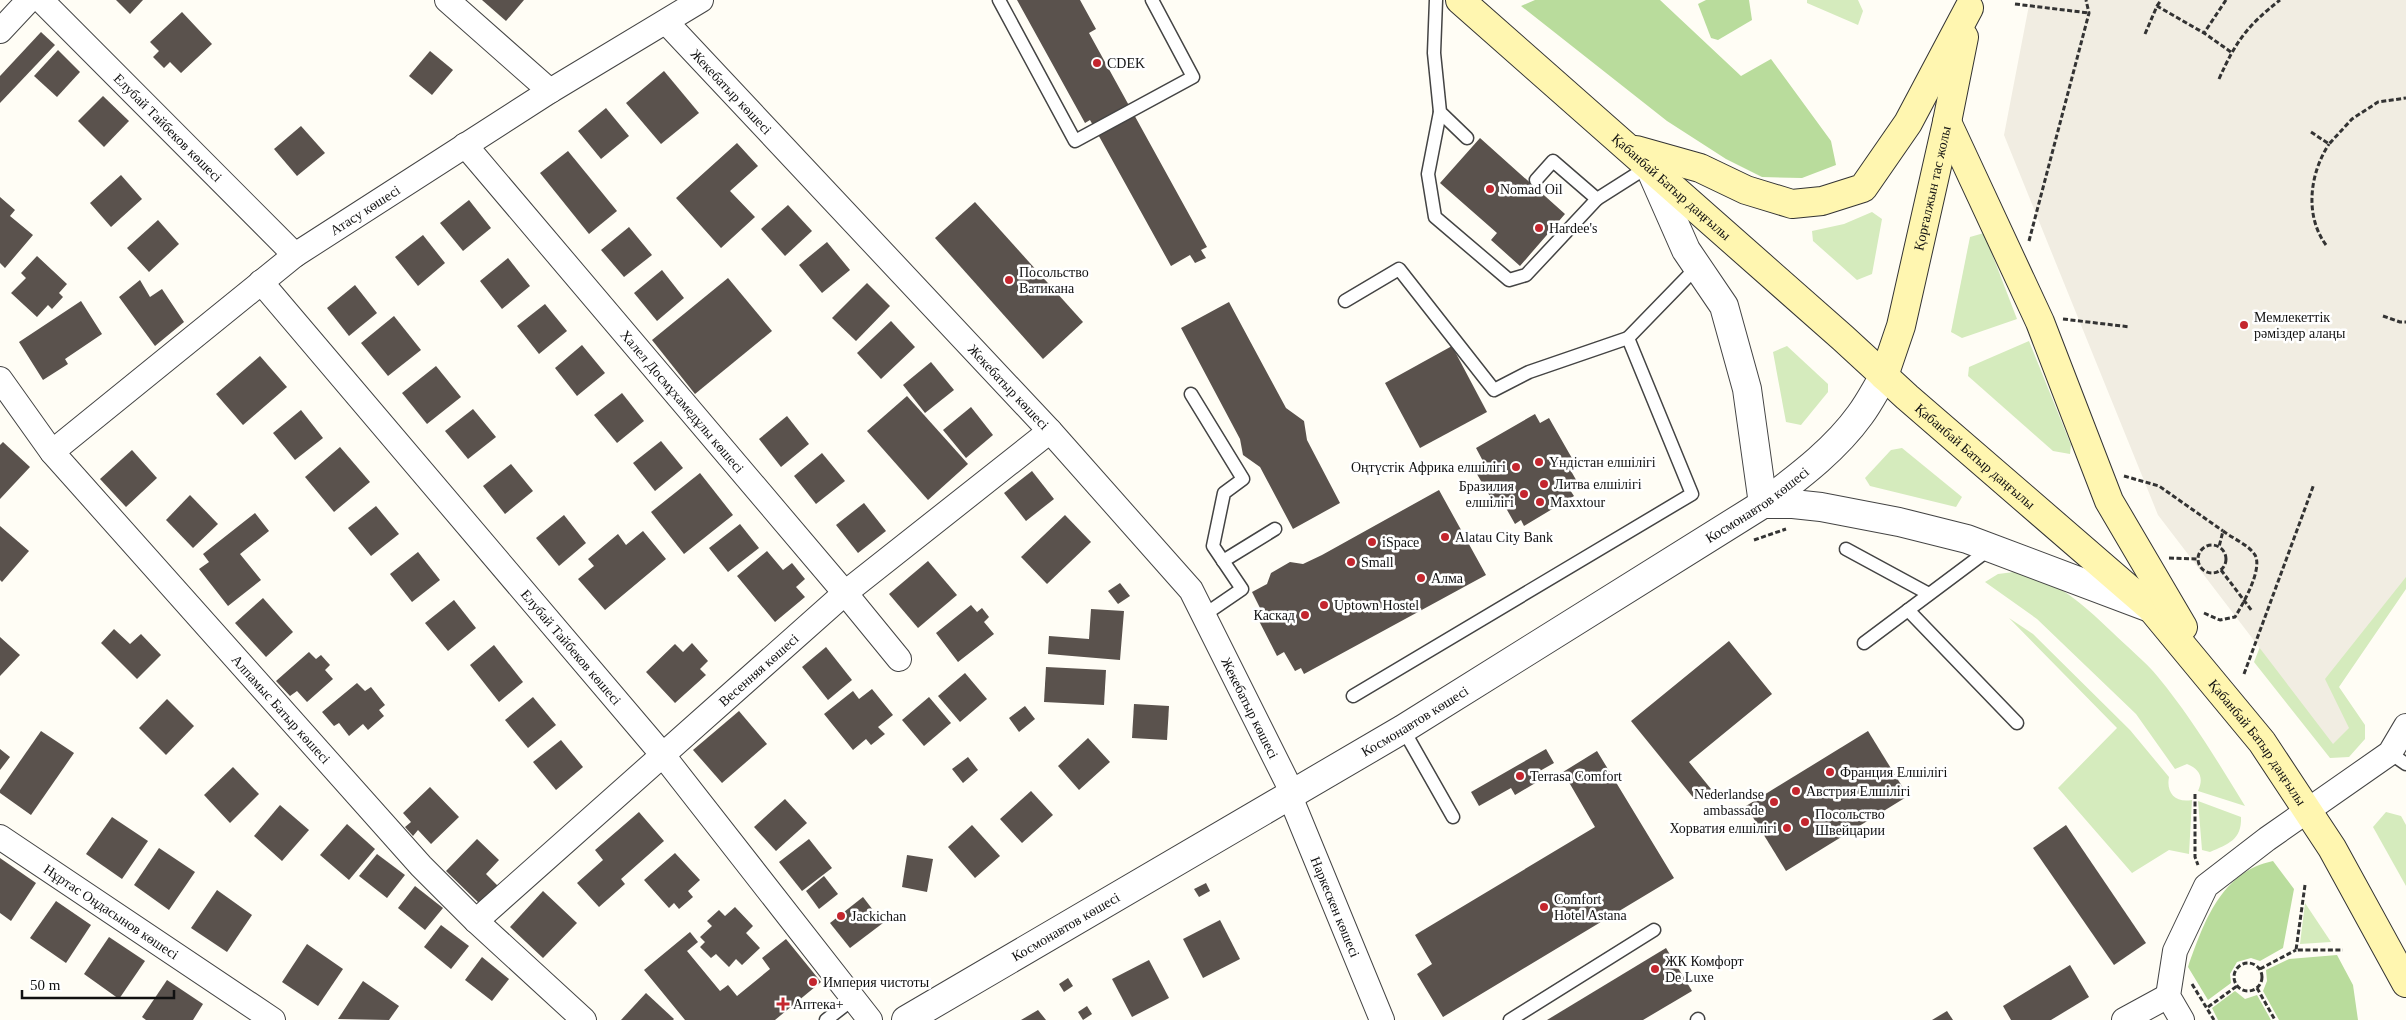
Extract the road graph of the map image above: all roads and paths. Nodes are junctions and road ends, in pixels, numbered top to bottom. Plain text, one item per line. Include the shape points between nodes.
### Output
1 (29, 0) edge
2 (41, 0) edge
3 (447, 0) edge
4 (701, 0) edge
5 (999, 0) edge
6 (1152, 0) edge
7 (1436, 0) edge
8 (1460, 0) edge
9 (2086, 0) edge
10 (2161, 0) edge
11 (2226, 0) edge
12 (2280, 0) edge
13 (1970, 4) edge
14 (2015, 4) dead end
15 (2157, 6) junction
16 (2089, 13) junction
17 (667, 23) junction
18 (0, 32) edge
19 (2204, 33) junction
20 (2145, 34) dead end
21 (2231, 52) junction
22 (2220, 79) dead end
23 (550, 92) junction
24 (2406, 98) edge
25 (1440, 112) junction
26 (1947, 122) junction
27 (2311, 132) dead end
28 (1467, 138) dead end
29 (2329, 144) junction
30 (465, 145) junction
31 (1629, 148) junction
32 (1649, 166) junction
33 (1536, 180) dead end
34 (1597, 199) junction
35 (2326, 244) dead end
36 (2027, 249) dead end
37 (295, 255) junction
38 (1697, 267) junction
39 (261, 282) junction
40 (1345, 301) dead end
41 (2383, 316) dead end
42 (2057, 318) dead end
43 (2406, 322) edge
44 (2130, 327) dead end
45 (1628, 338) junction
46 (1884, 376) junction
47 (0, 379) edge
48 (1192, 394) dead end
49 (1050, 431) junction
50 (52, 452) junction
51 (2122, 476) dead end
52 (2314, 484) dead end
53 (1762, 504) junction
54 (1276, 529) dead end
55 (2223, 531) junction
56 (2219, 547) junction
57 (1991, 548) junction
58 (1846, 549) dead end
59 (2162, 557) dead end
60 (2199, 559) junction
61 (1223, 561) junction
62 (2221, 570) junction
63 (846, 593) junction
64 (1929, 594) junction
65 (2244, 601) junction
66 (2151, 608) junction
67 (1908, 610) junction
68 (2252, 611) dead end
69 (2204, 613) dead end
70 (1204, 615) junction
71 (1864, 643) dead end
72 (899, 659) dead end
73 (2244, 674) dead end
74 (2218, 689) junction
75 (1353, 696) dead end
76 (2017, 723) dead end
77 (2406, 726) edge
78 (1403, 729) junction
79 (662, 754) junction
80 (2398, 759) edge
81 (1292, 792) junction
82 (2308, 811) junction
83 (1453, 817) dead end
84 (0, 837) edge
85 (2305, 885) dead end
86 (476, 922) junction
87 (1654, 930) dead end
88 (2296, 950) junction
89 (2343, 950) dead end
90 (2260, 969) junction
91 (2406, 983) edge
92 (2237, 986) junction
93 (2257, 988) junction
94 (2168, 996) junction
95 (853, 999) junction
96 (2208, 1007) dead end
97 (273, 1020) edge
98 (584, 1020) edge
99 (826, 1020) edge
100 (870, 1020) edge
101 (906, 1020) edge
102 (1382, 1020) edge
103 (1510, 1020) edge
104 (2124, 1020) edge
105 (2182, 1020) edge
106 (2275, 1020) edge

1 - 18 street
2 - 37 street, Елубай Тайбеков көшесі
3 - 23 street
4 - 17 street, Атасу көшесі
5 - 6 lane via 1075,141 1193,77
7 - 25 lane via 1434,54
8 - 31 main road, Қабанбай Батыр даңғылы
9 - 16 path
10 - 15 path
11 - 19 path
12 - 21 path via 2257,18
13 - 26 main road, Қорғалжын тас жолы
13 - 31 main road via 1908,123 1863,188 1822,200 1792,204 1746,190 1700,168
14 - 16 path
15 - 19 path
15 - 20 path
16 - 36 path
17 - 23 street, Атасу көшесі
17 - 49 street, Жекебатыр көшесі
19 - 21 path
21 - 22 path
23 - 30 street, Атасу көшесі
24 - 29 path via 2378,102 2352,119
25 - 28 lane
25 - 34 lane via 1428,174 1435,217 1509,280 1526,275
26 - 46 main road, Қорғалжын тас жолы via 1901,326
26 - 74 main road via 2040,322 2109,501
27 - 29 path
29 - 35 path via 2318,160 2312,185 2313,212 2320,237
30 - 37 street, Атасу көшесі
30 - 63 street, Халел Досмұхамедұлы көшесі
31 - 32 main road, Қабанбай Батыр даңғылы
32 - 34 lane
32 - 38 street via 1686,250
32 - 46 main road, Қабанбай Батыр даңғылы
33 - 34 lane via 1553,161
37 - 39 street, Атасу көшесі
38 - 45 lane
38 - 53 street via 1724,306 1740,363 1747,389
39 - 50 street, Атасу көшесі
39 - 79 street, Елубай Тайбеков көшесі
40 - 45 lane via 1400,269 1494,390 1529,372
41 - 43 path
42 - 44 path
45 - 75 lane via 1692,494
46 - 53 street, Космонавтов көшесі via 1859,416 1837,441 1809,469
46 - 66 main road, Қабанбай Батыр даңғылы
47 - 50 street, Алпамыс Батыр көшесі
48 - 61 lane via 1244,479 1224,493 1213,546
49 - 63 street, Весенняя көшесі
49 - 70 street, Жекебатыр көшесі via 1191,590
50 - 86 street, Алпамыс Батыр көшесі via 420,866
51 - 55 path via 2159,486
52 - 73 path
53 - 57 street via 1821,507 1899,522
53 - 78 street, Космонавтов көшесі
54 - 61 lane
55 - 56 path
55 - 65 path via 2255,556 2256,572
56 - 60 path via 2204,549
56 - 62 path via 2226,559
57 - 64 lane
57 - 66 street
58 - 64 lane
59 - 60 path
60 - 62 path via 2200,566 2207,572
61 - 70 lane via 1242,589
62 - 65 path
63 - 72 street, Халел Досмұхамедұлы көшесі
63 - 79 street, Весенняя көшесі
64 - 67 lane
65 - 68 path
65 - 69 path via 2235,617 2220,620
66 - 74 main road, Қабанбай Батыр даңғылы
67 - 71 lane
67 - 76 lane
70 - 81 street, Жекебатыр көшесі
74 - 82 main road, Қабанбай Батыр даңғылы via 2262,742
77 - 80 street
78 - 81 street, Космонавтов көшесі
78 - 83 lane
79 - 86 street, Весенняя көшесі
79 - 95 street, Елубай Тайбеков көшесі
80 - 82 street
81 - 101 street, Космонавтов көшесі
81 - 102 street, Наркескен көшесі via 1294,806
82 - 91 main road, Қабанбай Батыр даңғылы via 2332,848
82 - 94 street via 2206,886 2175,951
84 - 97 street, Нұртас Оңдасынов көшесі
85 - 88 path
86 - 98 street, Алпамыс Батыр көшесі
87 - 103 lane
88 - 89 path
88 - 90 path
90 - 92 path via 2250,963 2240,966 2234,975
90 - 93 path via 2262,979
92 - 93 path via 2246,991
92 - 96 path
93 - 106 path
94 - 104 street
94 - 105 street
95 - 99 lane
95 - 100 street, Елубай Тайбеков көшесі

